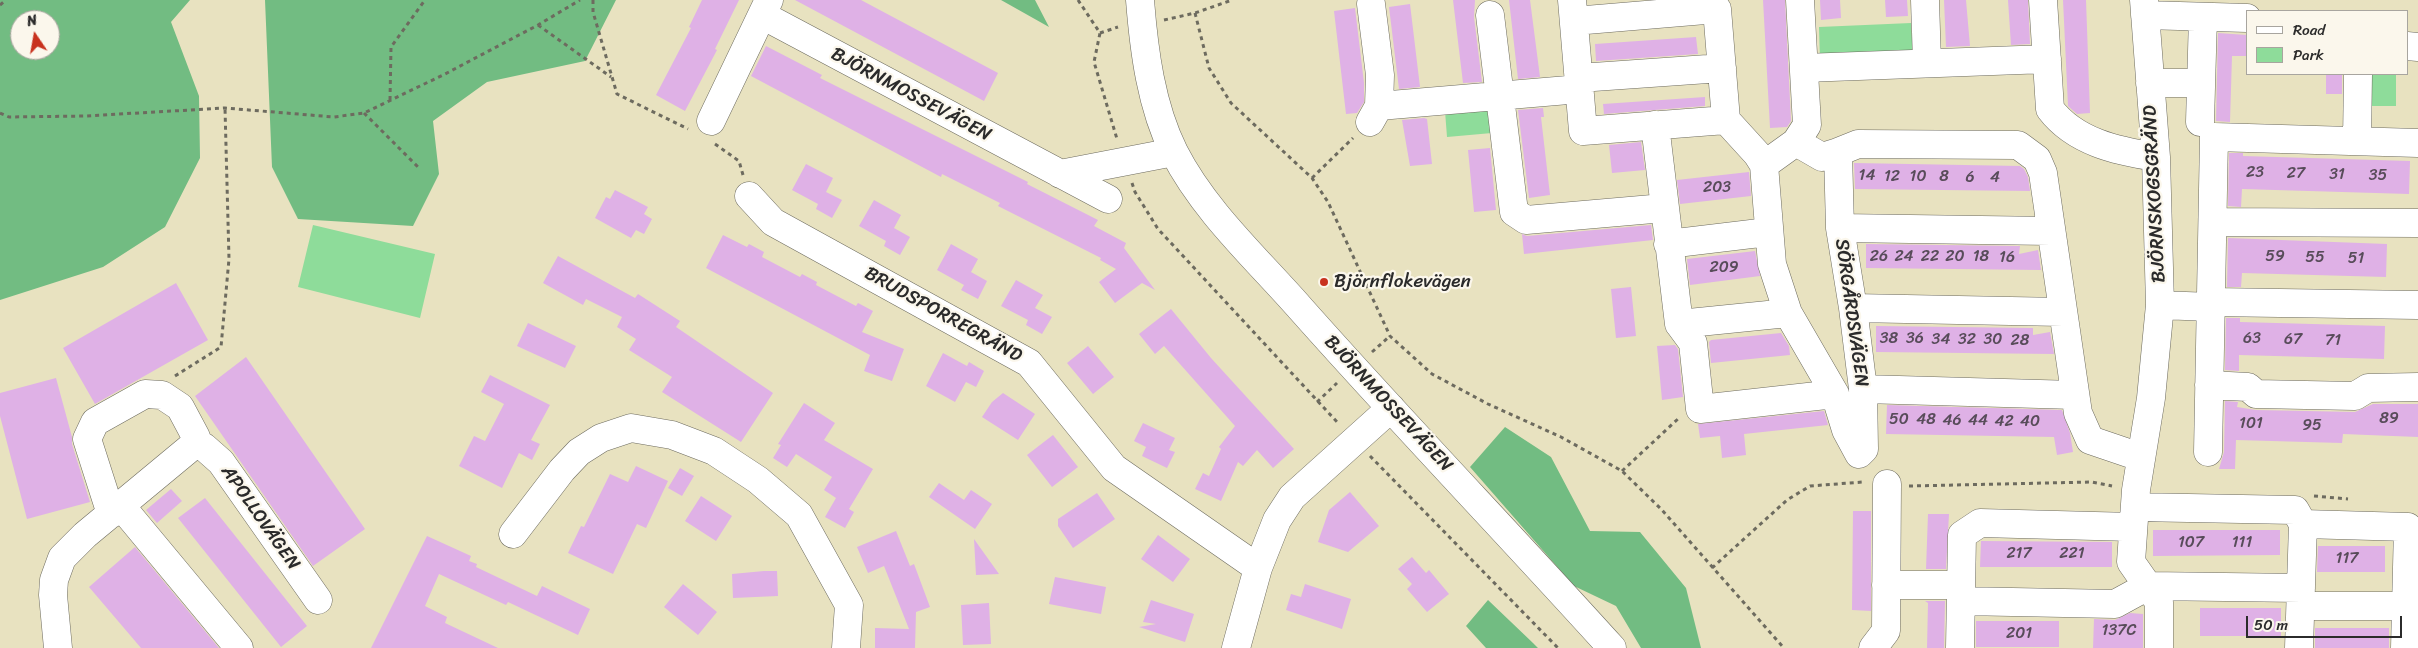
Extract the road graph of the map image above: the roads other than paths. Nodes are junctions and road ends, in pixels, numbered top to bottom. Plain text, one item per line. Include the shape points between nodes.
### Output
1 (1140, 0) edge
2 (1800, 0) edge
3 (1925, 0) edge
4 (2043, 0) edge
5 (1372, 4) dead end
6 (766, 8) edge
7 (2145, 8) edge
8 (1573, 10) edge
9 (1490, 15) dead end
10 (2203, 17) junction
11 (2246, 18) edge
12 (2047, 59) junction
13 (1927, 63) junction
14 (1722, 68) junction
15 (1804, 68) junction
16 (2358, 75) edge
17 (2150, 83) junction
18 (1579, 84) junction
19 (2201, 84) junction
20 (1500, 96) junction
21 (1726, 120) junction
22 (1655, 126) junction
23 (2207, 130) junction
24 (706, 132) road end
25 (2357, 141) junction
26 (1796, 142) junction
27 (2418, 143) edge
28 (1174, 152) junction
29 (1838, 152) junction
30 (2156, 157) junction
31 (1764, 165) junction
32 (1060, 174) junction
33 (749, 196) road end
34 (1108, 199) dead end
35 (1664, 208) junction
36 (2213, 222) junction
37 (2418, 224) edge
38 (1840, 228) junction
39 (2051, 231) junction
40 (1768, 232) junction
41 (1668, 244) junction
42 (2211, 304) junction
43 (2160, 305) junction
44 (2418, 305) edge
45 (1853, 308) junction
46 (2063, 312) junction
47 (1788, 313) junction
48 (1679, 324) junction
49 (2209, 385) junction
50 (2418, 388) edge
51 (1863, 389) junction
52 (1835, 394) junction
53 (2076, 395) junction
54 (1391, 408) junction
55 (196, 443) junction
56 (2208, 452) dead end
57 (2140, 457) junction
58 (1887, 484) road end
59 (2134, 508) junction
60 (116, 510) junction
61 (2303, 524) junction
62 (514, 534) dead end
63 (1258, 568) junction
64 (1886, 585) junction
65 (2148, 586) junction
66 (1961, 593) junction
67 (2301, 597) junction
68 (318, 600) dead end
69 (2406, 606) junction
70 (58, 648) edge
71 (239, 648) edge
72 (846, 648) edge
73 (1236, 648) edge
74 (1612, 648) edge
75 (1873, 648) edge
76 (1960, 648) edge
77 (2159, 648) edge
78 (2299, 648) edge
79 (2405, 648) edge

1 - 28 street, BJÖRNMOSSEVÄGEN via 1154,95
2 - 15 street
3 - 13 street
4 - 12 street
5 - 20 street via 1380,75 1374,114
6 - 24 street, BJÖRNMOSSEVÄGEN
6 - 32 street, BJÖRNMOSSEVÄGEN
7 - 10 street, BJÖRNSKOGSGRÄND
7 - 17 street, BJÖRNSKOGSGRÄND
8 - 14 street via 1717,9
8 - 18 street
9 - 20 street
10 - 11 street, BJÖRNSKOGSGRÄND
10 - 19 street
12 - 13 street
12 - 30 street via 2050,109 2058,119 2078,135 2125,152
13 - 15 street
14 - 18 street
14 - 21 street
15 - 26 street via 1807,125
16 - 25 street
17 - 19 street, BJÖRNSKOGSGRÄND
17 - 30 street, BJÖRNSKOGSGRÄND
18 - 20 street
18 - 22 street via 1583,131
19 - 23 street
20 - 35 street via 1514,212 1526,220
21 - 22 street
21 - 31 street
22 - 35 street
23 - 25 street
23 - 36 street
25 - 27 street
26 - 29 street via 1822,157
26 - 31 street
28 - 32 street
28 - 54 street, BJÖRNMOSSEVÄGEN via 1204,200
29 - 38 street, SÖRGÅRDSVÄGEN
29 - 39 street via 1858,144 2018,146 2037,159 2043,173
30 - 43 street, BJÖRNSKOGSGRÄND
31 - 40 street, SÖRGÅRDSVÄGEN
32 - 34 street, BJÖRNMOSSEVÄGEN
33 - 63 street, BRUDSPORREGRÄND via 773,222 1029,363 1114,468
35 - 41 street
36 - 37 street
36 - 42 street
38 - 39 street
38 - 45 street, SÖRGÅRDSVÄGEN
39 - 46 street
40 - 41 street
40 - 47 street, SÖRGÅRDSVÄGEN via 1772,264
41 - 48 street
42 - 43 street, BJÖRNSKOGSGRÄND
42 - 44 street, BJÖRNSKOGSGRÄND
42 - 49 street
43 - 57 street, BJÖRNSKOGSGRÄND via 2151,398
45 - 46 street
45 - 51 street, SÖRGÅRDSVÄGEN
46 - 53 street
47 - 48 street
47 - 52 street, SÖRGÅRDSVÄGEN
48 - 52 street, SÖRGÅRDSVÄGEN via 1693,343 1700,409
49 - 50 street via 2248,387 2256,394 2355,396 2368,388
49 - 56 street
51 - 52 street, SÖRGÅRDSVÄGEN via 1864,449 1859,454 1846,430
51 - 53 street
53 - 57 street via 2078,413 2090,440
54 - 63 street via 1292,497 1277,520
54 - 74 street, BJÖRNMOSSEVÄGEN
55 - 60 street
55 - 60 street via 180,406 162,395 145,394 95,422 87,439
55 - 68 street, APOLLOVÄGEN via 221,462
57 - 59 street, BJÖRNSKOGSGRÄND
58 - 64 street
59 - 61 street via 2295,510
59 - 65 street, BJÖRNSKOGSGRÄND via 2131,562
59 - 66 street via 1980,523 1962,534
60 - 70 street via 62,558 52,595
60 - 71 street
61 - 67 street
61 - 69 street via 2408,516
62 - 72 street via 562,470 579,452 601,438 631,428 672,435 714,451 758,480 799,515 849,605
63 - 73 street
64 - 66 street
64 - 75 street via 1886,631
65 - 66 street via 2115,604
65 - 67 street
65 - 77 street, BJÖRNSKOGSGRÄND via 2159,602
66 - 76 street
67 - 69 street
67 - 78 street
69 - 79 street

